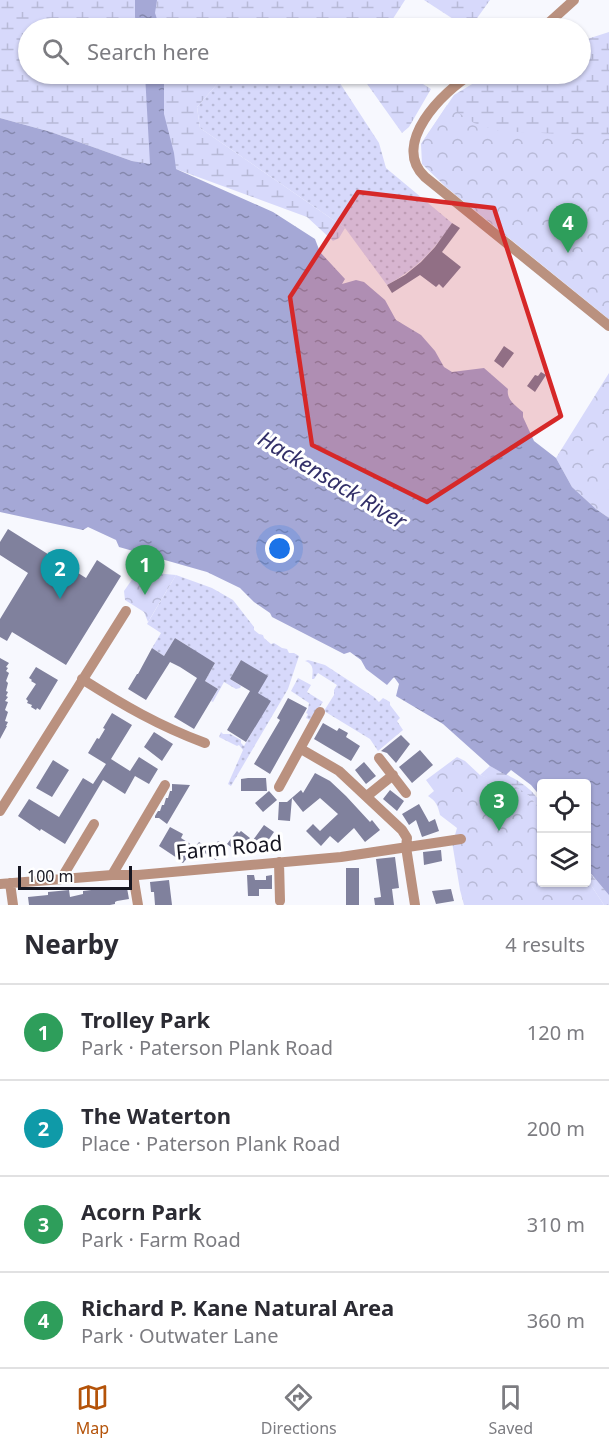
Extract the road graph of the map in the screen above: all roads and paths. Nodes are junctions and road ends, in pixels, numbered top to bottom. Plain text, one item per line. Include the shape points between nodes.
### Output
1 (574, 0) edge
2 (554, 18) edge
3 (457, 84) edge
4 (609, 326) edge
5 (126, 611) dead end
6 (82, 679) junction
7 (320, 712) dead end
8 (205, 743) dead end
9 (301, 748) junction
10 (379, 758) dead end
11 (393, 775) junction
12 (165, 785) dead end
13 (279, 787) dead end
14 (0, 789) edge
15 (406, 793) dead end
16 (10, 796) junction
17 (367, 796) junction
18 (0, 811) edge
19 (94, 824) dead end
20 (461, 839) dead end
21 (406, 847) junction
22 (279, 862) junction
23 (112, 875) junction
24 (133, 875) junction
25 (61, 879) junction
26 (5, 884) edge
27 (280, 901) dead end
28 (13, 905) edge
29 (138, 905) edge
30 (415, 905) edge

1 - 2 street
3 - 4 street via 428,116 416,138 413,158 418,170
5 - 6 street
6 - 8 street via 159,724
6 - 16 street
7 - 9 street
9 - 13 street
9 - 17 street via 339,771
10 - 11 street
11 - 15 street
11 - 17 street
12 - 23 street
14 - 16 street
16 - 18 street
17 - 21 street via 402,830 407,838
19 - 25 street
20 - 21 street, Farm Road
21 - 22 street, Farm Road
21 - 30 street
22 - 24 street, Farm Road
22 - 27 street
23 - 24 street, Farm Road
23 - 25 street, Farm Road
24 - 29 street
25 - 26 street, Farm Road
26 - 28 street

